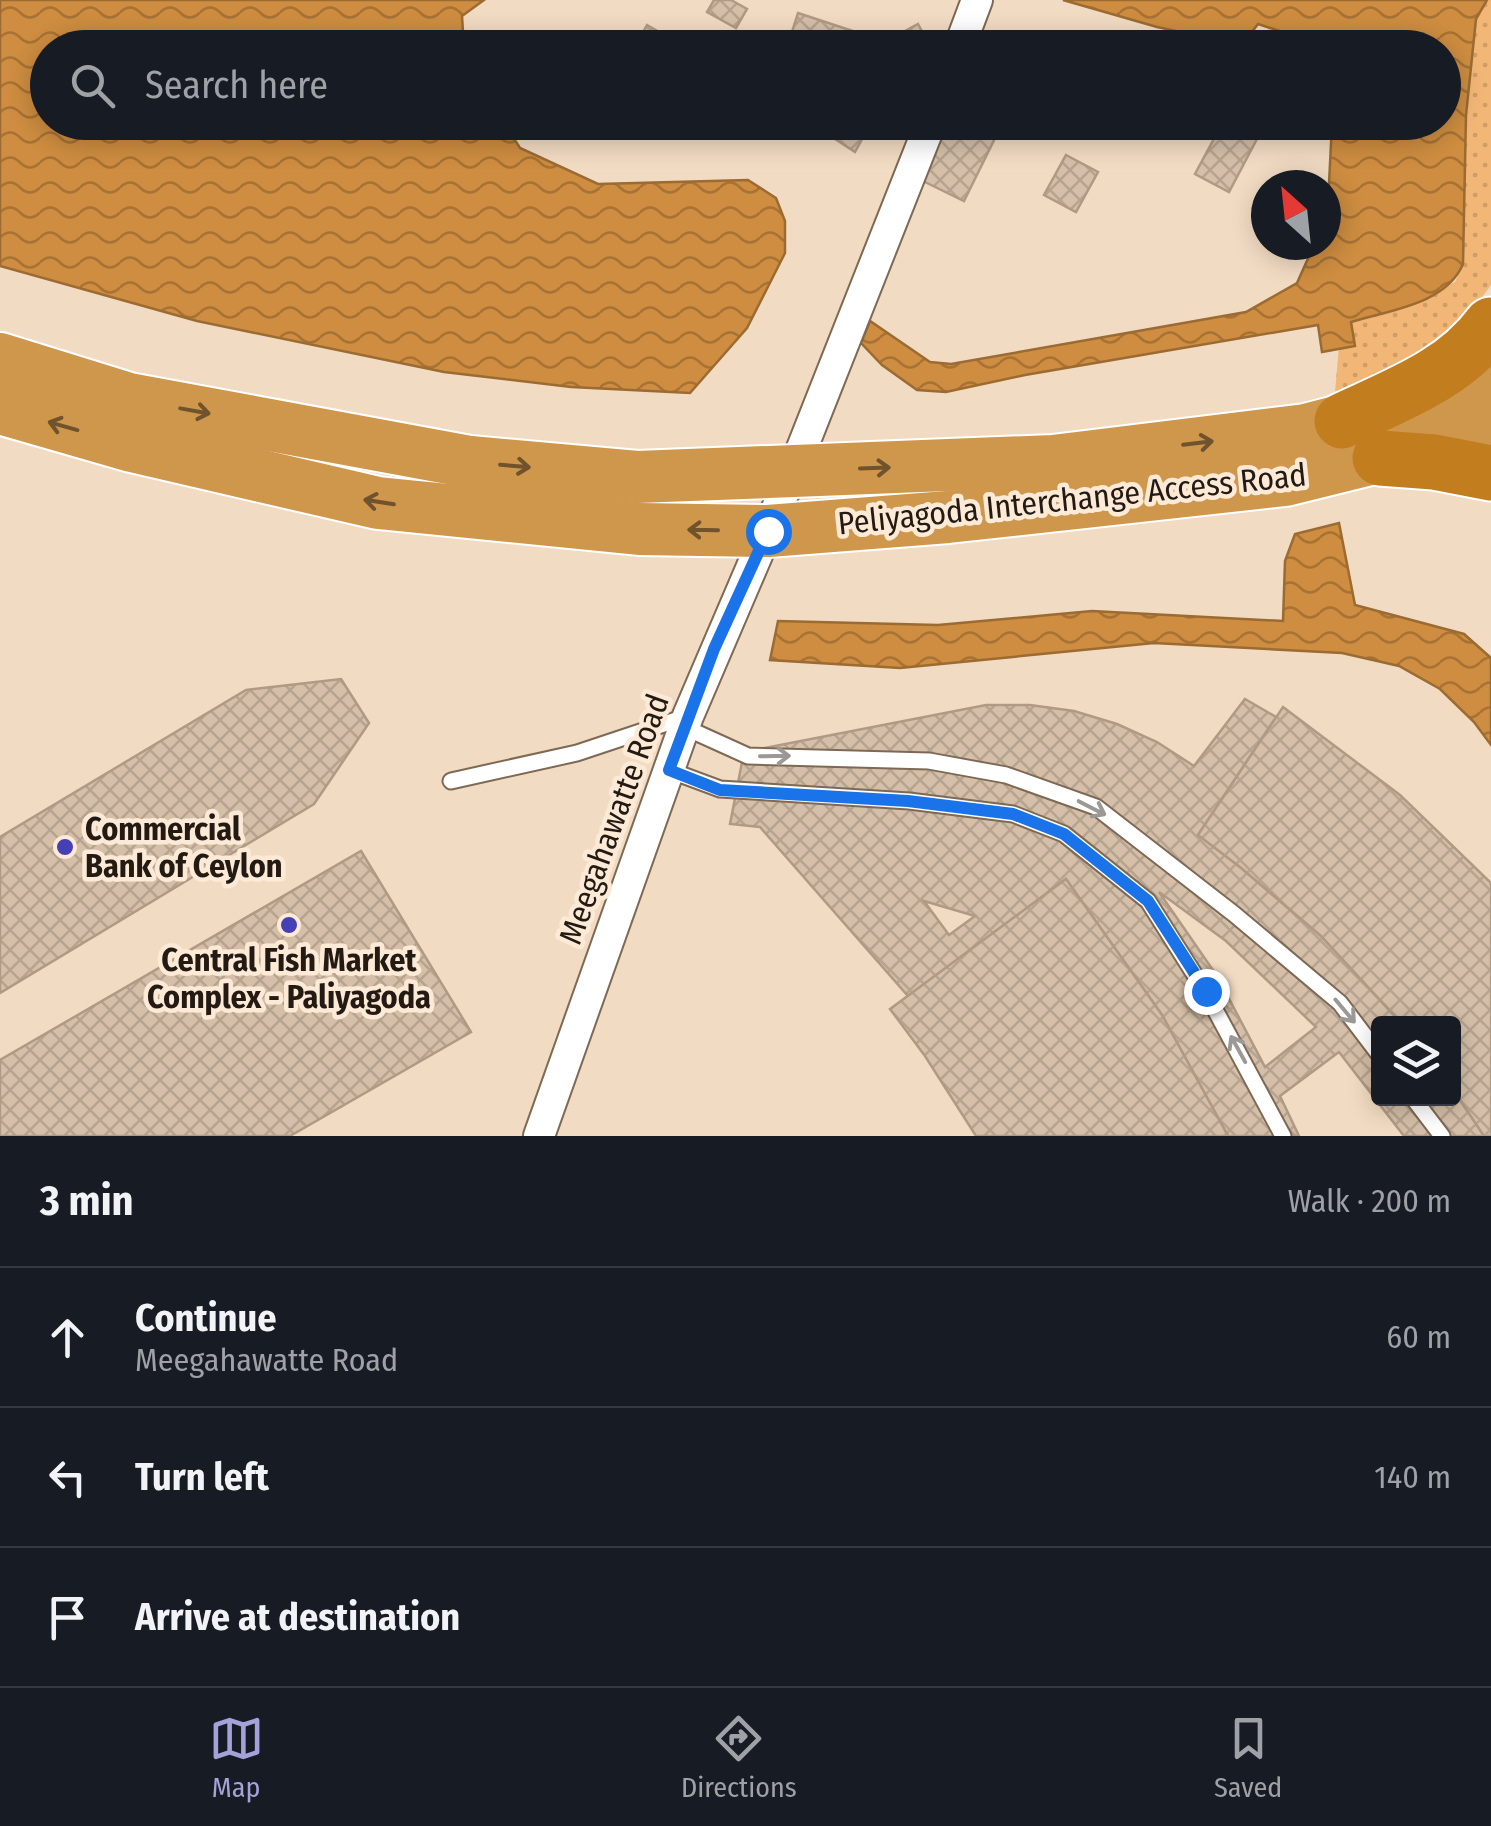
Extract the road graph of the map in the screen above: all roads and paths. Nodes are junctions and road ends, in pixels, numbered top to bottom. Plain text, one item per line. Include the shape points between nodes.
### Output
1 (977, 0) edge
2 (966, 30) edge
3 (924, 140) edge
4 (1491, 325) edge
5 (0, 359) edge
6 (1491, 382) edge
7 (0, 408) edge
8 (1342, 421) junction
9 (1491, 429) edge
10 (1380, 458) junction
11 (793, 471) junction
12 (1491, 473) edge
13 (768, 531) junction
14 (686, 721) junction
15 (669, 770) junction
16 (451, 780) dead end
17 (1371, 1045) edge
18 (1419, 1106) edge
19 (539, 1136) edge
20 (1283, 1136) edge
21 (1442, 1136) edge

1 - 2 street
3 - 11 street
4 - 8 highway via 1468,354 1439,374
5 -> 11 highway, Peliyagoda Interchange Access Road via 130,399 470,462 637,477
6 - 8 highway, Peliyagoda Interchange Access Road
13 -> 7 highway, Peliyagoda Interchange Access Road via 640,529 378,503
11 -> 8 highway, Peliyagoda Interchange Access Road via 1053,461
9 - 10 highway, Peliyagoda Interchange Access Road
10 - 12 highway
10 - 13 highway, Peliyagoda Interchange Access Road via 1197,492
11 - 13 street, Meegahawatte Road
13 - 14 street, Meegahawatte Road
14 - 15 street, Meegahawatte Road
14 - 16 lane
14 -> 17 lane via 748,756 928,760 1006,775 1096,807 1340,1003
15 - 19 street, Meegahawatte Road
20 -> 15 lane via 1206,991 1148,901 1064,834 1013,814 720,790
18 - 21 lane

